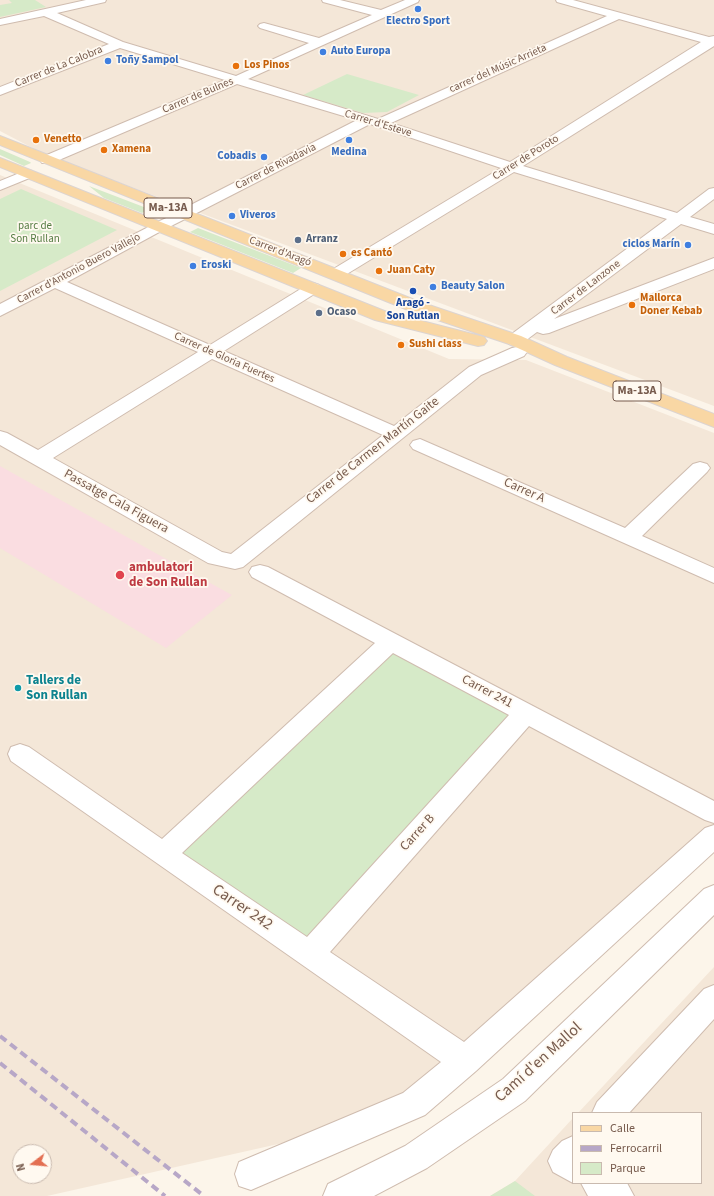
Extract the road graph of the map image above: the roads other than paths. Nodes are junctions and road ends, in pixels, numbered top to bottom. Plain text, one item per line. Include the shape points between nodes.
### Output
1 (101, 0) edge
2 (327, 0) edge
3 (414, 0) edge
4 (561, 0) edge
5 (45, 12) junction
6 (382, 14) junction
7 (617, 16) junction
8 (0, 22) edge
9 (264, 26) dead end
10 (713, 41) edge
11 (320, 42) junction
12 (119, 44) junction
13 (236, 80) junction
14 (0, 91) edge
15 (374, 122) junction
16 (0, 140) edge
17 (47, 160) junction
18 (0, 162) edge
19 (512, 167) junction
20 (33, 176) junction
21 (0, 186) edge
22 (714, 192) edge
23 (184, 214) junction
24 (679, 219) junction
25 (158, 227) junction
26 (714, 229) edge
27 (714, 263) edge
28 (336, 274) junction
29 (54, 282) junction
30 (313, 288) junction
31 (0, 310) edge
32 (517, 346) junction
33 (211, 352) junction
34 (714, 421) edge
35 (394, 433) junction
36 (0, 438) edge
37 (420, 445) dead end
38 (38, 459) junction
39 (700, 468) dead end
40 (628, 537) junction
41 (234, 562) joint
42 (260, 572) dead end
43 (714, 576) edge
44 (391, 641) junction
45 (526, 713) junction
46 (20, 754) dead end
47 (714, 813) edge
48 (714, 836) edge
49 (163, 854) junction
50 (714, 897) edge
51 (310, 954) junction
52 (714, 998) edge
53 (465, 1061) junction
54 (609, 1112) edge
55 (250, 1174) dead end
56 (599, 1184) edge
57 (340, 1196) edge
58 (617, 1196) edge

1 - 5 street
2 - 6 street
3 - 6 street, Carrer de Bulnes
4 - 7 street
5 - 8 street
5 - 12 street, Carrer d'Esteve
6 - 11 street, Carrer de Bulnes
7 - 10 street
7 - 15 street, carrer del Músic Arrieta
9 - 11 street
10 - 19 street, Carrer de Poroto
11 - 13 street, Carrer de Bulnes
12 - 13 street, Carrer d'Esteve
12 - 14 street, Carrer de La Calobra
13 - 15 street, Carrer d'Esteve
13 - 17 street, Carrer de Bulnes
15 - 19 street, Carrer d'Esteve
15 - 23 street, Carrer de Rivadavia
16 - 17 main road, Carrer d'Aragó / Ma-13A
17 - 20 main road
17 - 23 main road, Carrer d'Aragó / Ma-13A
18 - 20 main road, Carrer d'Aragó / Ma-13A
19 - 24 street, Carrer d'Esteve
19 - 28 street, Carrer de Poroto
20 - 21 street
20 - 25 main road, Carrer d'Aragó / Ma-13A
22 - 24 street, Carrer de Lanzone
23 - 25 street, Carrer de Rivadavia
23 - 28 main road, Carrer d'Aragó / Ma-13A
24 - 26 street, Carrer d'Esteve
24 - 32 street, Carrer de Lanzone
25 - 29 street, Carrer d'Antonio Buero Vallejo
25 - 30 main road, Carrer d'Aragó / Ma-13A
27 - 32 street
28 - 30 main road
28 - 32 main road, Carrer d'Aragó / Ma-13A
29 - 31 street, Carrer d'Antonio Buero Vallejo
29 - 33 street, Carrer de Gloria Fuertes
30 - 32 main road, Carrer d'Aragó / Ma-13A via 381,316 479,342
30 - 33 street
32 - 34 main road, Carrer d'Aragó / Ma-13A
32 - 35 street, Carrer de Carmen Martín Gaite via 475,371
33 - 35 street, Carrer de Gloria Fuertes
33 - 38 street
35 - 41 street, Carrer de Carmen Martín Gaite
36 - 38 street, Passatge Cala Figuera
37 - 40 street, Carrer A
38 - 41 street, Passatge Cala Figuera via 216,558
39 - 40 street
40 - 43 street, Carrer A
42 - 44 street, Carrer 241
44 - 45 street, Carrer 241
44 - 49 street
45 - 47 street, Carrer 241
45 - 51 street, Carrer B
46 - 49 street, Carrer 242
48 - 53 street
49 - 51 street, Carrer 242
50 - 57 street, Camí d'en Mallol via 514,1090 416,1157
51 - 53 street, Carrer 242
52 - 54 street
53 - 55 street via 414,1104
56 - 58 street

